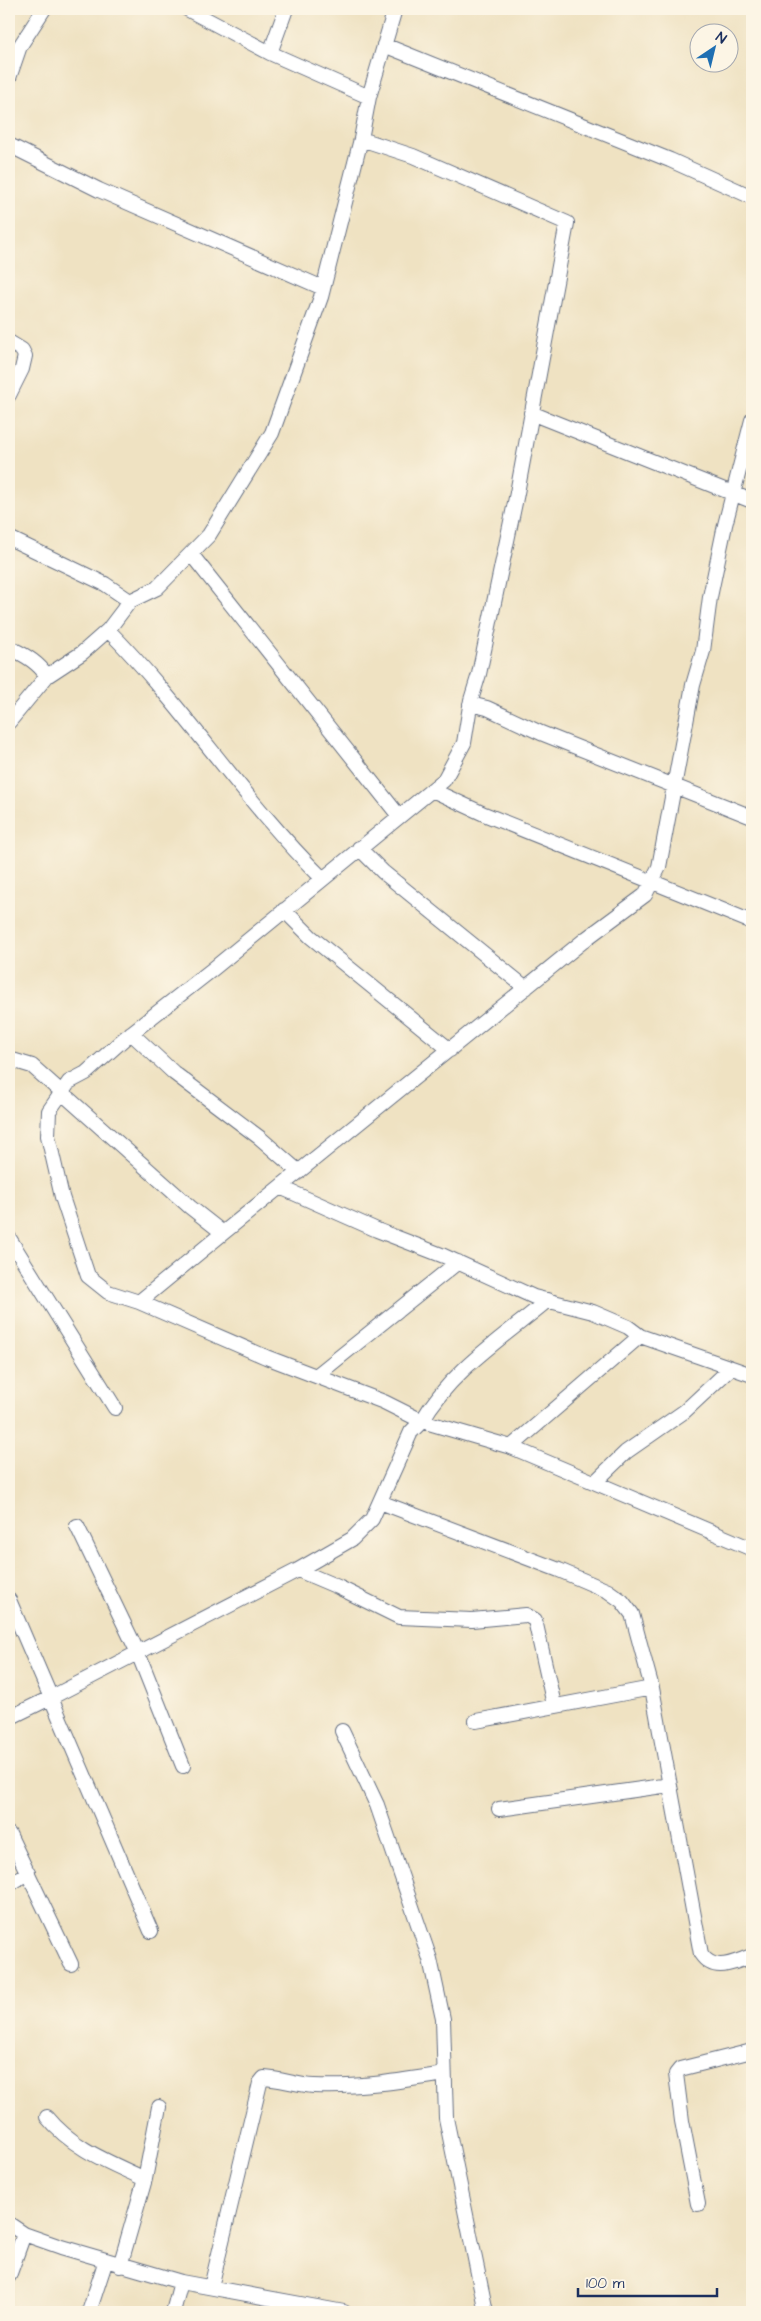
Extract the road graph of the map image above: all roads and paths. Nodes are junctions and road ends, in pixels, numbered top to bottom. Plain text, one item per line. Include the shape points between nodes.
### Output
1 (44, 9) edge
2 (186, 9) edge
3 (286, 9) edge
4 (394, 9) edge
5 (384, 45) junction
6 (270, 53) junction
7 (9, 78) edge
8 (370, 97) junction
9 (361, 139) junction
10 (9, 146) edge
11 (752, 197) edge
12 (323, 288) junction
13 (9, 342) edge
14 (9, 395) edge
15 (531, 413) junction
16 (752, 420) edge
17 (734, 494) junction
18 (752, 501) edge
19 (9, 538) edge
20 (190, 554) junction
21 (130, 601) junction
22 (108, 630) junction
23 (9, 648) edge
24 (48, 676) junction
25 (470, 704) junction
26 (9, 722) edge
27 (674, 784) junction
28 (432, 790) junction
29 (399, 816) junction
30 (752, 817) edge
31 (359, 848) junction
32 (322, 878) junction
33 (652, 882) junction
34 (284, 910) junction
35 (752, 922) edge
36 (526, 988) junction
37 (131, 1033) junction
38 (450, 1050) junction
39 (9, 1059) edge
40 (64, 1092) junction
41 (299, 1172) junction
42 (280, 1187) junction
43 (222, 1233) junction
44 (9, 1238) edge
45 (458, 1262) junction
46 (548, 1300) junction
47 (139, 1302) junction
48 (640, 1336) junction
49 (731, 1368) junction
50 (752, 1375) edge
51 (316, 1376) junction
52 (115, 1408) dead end
53 (422, 1420) junction
54 (512, 1447) junction
55 (595, 1482) junction
56 (380, 1502) junction
57 (77, 1526) dead end
58 (752, 1549) edge
59 (298, 1570) junction
60 (9, 1600) edge
61 (138, 1653) junction
62 (652, 1688) junction
63 (52, 1697) junction
64 (554, 1705) junction
65 (9, 1718) edge
66 (476, 1721) dead end
67 (342, 1731) dead end
68 (183, 1766) dead end
69 (670, 1785) junction
70 (499, 1808) dead end
71 (9, 1834) edge
72 (28, 1872) junction
73 (9, 1885) edge
74 (151, 1931) dead end
75 (752, 1956) edge
76 (71, 1964) dead end
77 (752, 2051) edge
78 (444, 2074) junction
79 (159, 2107) dead end
80 (47, 2118) dead end
81 (145, 2179) junction
82 (698, 2204) dead end
83 (9, 2224) edge
84 (24, 2234) junction
85 (106, 2260) junction
86 (120, 2266) junction
87 (9, 2276) edge
88 (181, 2282) junction
89 (211, 2288) junction
90 (303, 2308) edge
91 (89, 2312) edge
92 (174, 2312) edge
93 (344, 2312) edge
94 (486, 2312) edge

1 - 7 street via 20,46
2 - 6 street
3 - 6 street
4 - 5 street
5 - 8 street
5 - 11 street via 670,160
6 - 8 street
8 - 9 street
9 - 12 street
9 - 15 street via 413,156 567,223
10 - 12 street via 98,190
12 - 20 street via 272,433 209,535
13 - 14 street via 22,350 25,356
15 - 17 street
15 - 25 street via 480,674
16 - 17 street
17 - 18 street
17 - 27 street via 710,597 703,651 693,685
19 - 21 street via 104,584
20 - 21 street via 157,588
20 - 29 street
21 - 22 street
22 - 24 street
22 - 32 street via 143,665 286,842
23 - 24 street via 41,666
24 - 26 street
25 - 27 street
25 - 28 street via 464,743 444,780
27 - 30 street
27 - 33 street via 659,867
28 - 29 street
28 - 33 street
29 - 31 street
31 - 32 street
31 - 36 street via 383,872
32 - 34 street
33 - 35 street
33 - 36 street via 638,901
34 - 37 street
34 - 38 street via 311,937
36 - 38 street
37 - 40 street via 86,1073 69,1082
37 - 41 street via 174,1073
38 - 41 street
39 - 40 street via 32,1066
40 - 43 street
40 - 47 street via 49,1111 48,1136 62,1197 82,1251 84,1266 88,1276 108,1292
41 - 42 street
42 - 43 street
42 - 45 street
43 - 47 street
44 - 52 street
45 - 46 street via 534,1297
45 - 51 street
46 - 48 street via 593,1312 628,1327
46 - 53 street via 464,1370 433,1400
47 - 51 street
48 - 49 street
48 - 54 street
49 - 50 street
49 - 55 street via 685,1411 626,1452
51 - 53 street
53 - 54 street
53 - 56 street via 411,1432
54 - 55 street
55 - 58 street
56 - 59 street via 365,1528 352,1539
56 - 62 street via 608,1591 632,1614
57 - 61 street
59 - 61 street
59 - 64 street via 399,1617 472,1620 531,1617
60 - 63 street
61 - 63 street
61 - 68 street
62 - 64 street
62 - 69 street
63 - 65 street
63 - 74 street
64 - 66 street
67 - 78 street via 377,1805 430,1960 442,2019
69 - 70 street
69 - 75 street via 701,1954 707,1963 716,1966
71 - 72 street
72 - 73 street
72 - 76 street
77 - 82 street via 680,2069 676,2074
78 - 89 street via 337,2086 264,2078 260,2083
78 - 94 street via 446,2118
79 - 81 street
80 - 81 street via 60,2133 90,2154
81 - 86 street
83 - 84 street
84 - 85 street
84 - 87 street
85 - 86 street
85 - 91 street
86 - 88 street
88 - 89 street
88 - 92 street
89 - 90 street
90 - 93 street

